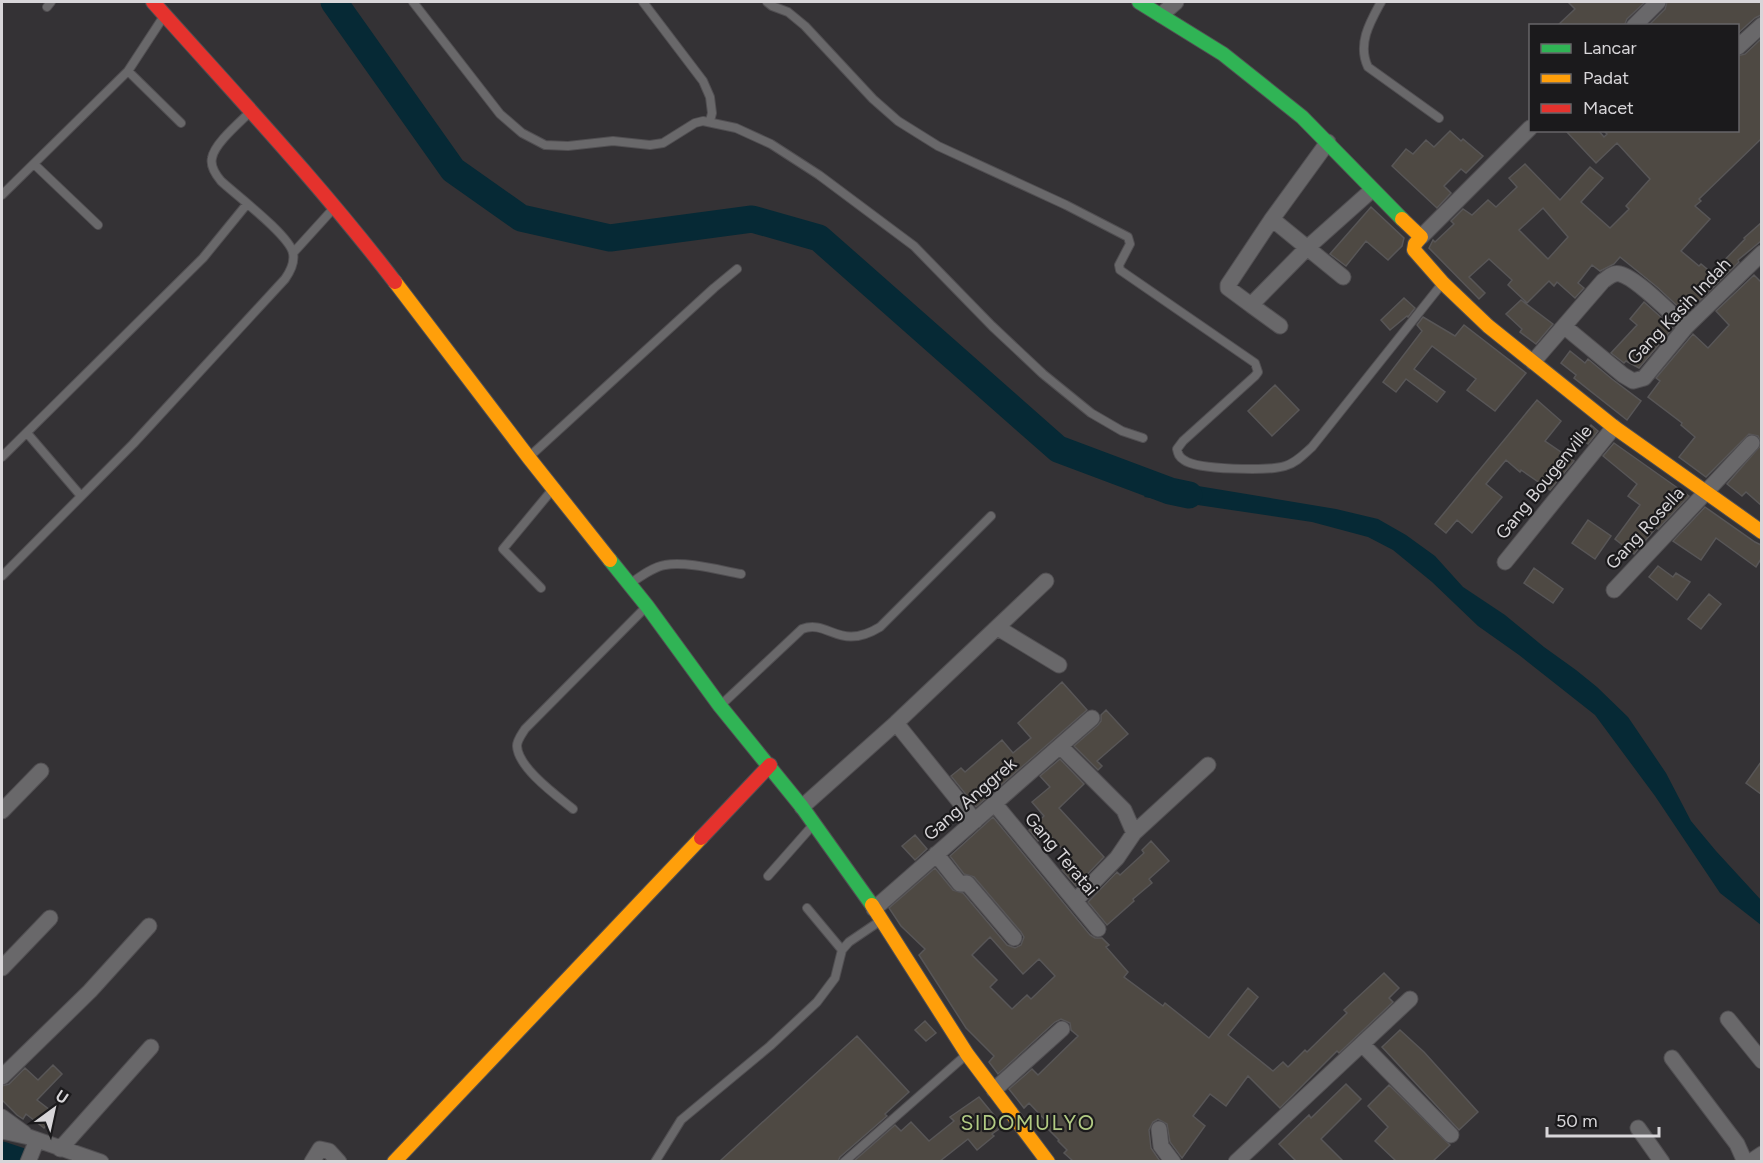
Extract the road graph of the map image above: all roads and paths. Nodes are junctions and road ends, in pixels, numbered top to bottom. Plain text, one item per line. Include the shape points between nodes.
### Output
1 (153, 2) edge
2 (413, 2) edge
3 (643, 2) edge
4 (767, 2) edge
5 (1139, 2) edge
6 (1176, 2) edge
7 (1381, 2) edge
8 (1658, 2) edge
9 (165, 15) junction
10 (1161, 15) junction
11 (1636, 24) edge
12 (1761, 25) edge
13 (1739, 46) edge
14 (128, 70) junction
15 (251, 111) junction
16 (1439, 118) dead end
17 (710, 121) junction
18 (181, 123) dead end
19 (1529, 129) edge
20 (1328, 142) junction
21 (34, 164) junction
22 (1372, 190) junction
23 (2, 195) edge
24 (247, 204) junction
25 (334, 208) junction
26 (1272, 219) junction
27 (98, 225) dead end
28 (1421, 237) junction
29 (1307, 248) junction
30 (293, 253) junction
31 (1761, 253) edge
32 (737, 269) dead end
33 (1343, 277) dead end
34 (1443, 283) junction
35 (1251, 305) junction
36 (1280, 326) dead end
37 (1565, 327) junction
38 (1686, 327) junction
39 (1533, 362) junction
40 (1614, 427) junction
41 (27, 433) junction
42 (1143, 438) dead end
43 (1752, 444) dead end
44 (2, 457) edge
45 (529, 458) junction
46 (554, 489) junction
47 (1705, 493) junction
48 (81, 496) junction
49 (991, 516) dead end
50 (1758, 524) edge
51 (1504, 562) dead end
52 (741, 574) dead end
53 (2, 576) edge
54 (1046, 581) dead end
55 (630, 584) junction
56 (541, 588) dead end
57 (1614, 590) dead end
58 (647, 606) junction
59 (998, 628) junction
60 (1059, 665) dead end
61 (720, 706) junction
62 (1092, 718) dead end
63 (896, 723) junction
64 (1060, 746) junction
65 (770, 765) junction
66 (1208, 765) dead end
67 (41, 771) dead end
68 (994, 803) junction
69 (802, 807) junction
70 (573, 809) dead end
71 (2, 811) edge
72 (975, 821) junction
73 (814, 825) junction
74 (1134, 833) junction
75 (936, 854) junction
76 (768, 876) dead end
77 (1075, 901) junction
78 (807, 908) dead end
79 (878, 915) junction
80 (50, 918) dead end
81 (149, 926) dead end
82 (1098, 929) dead end
83 (1014, 938) dead end
84 (842, 950) junction
85 (2, 968) edge
86 (1410, 999) dead end
87 (1728, 1019) dead end
88 (1062, 1029) dead end
89 (1362, 1044) junction
90 (151, 1047) dead end
91 (967, 1054) junction
92 (1672, 1058) dead end
93 (1761, 1060) edge
94 (2, 1077) edge
95 (994, 1090) junction
96 (2, 1117) edge
97 (1638, 1128) dead end
98 (1159, 1129) dead end
99 (2, 1131) edge
100 (1451, 1135) dead end
101 (31, 1148) edge
102 (60, 1149) junction
103 (1761, 1154) edge
104 (101, 1161) edge
105 (312, 1161) edge
106 (339, 1161) edge
107 (394, 1161) edge
108 (655, 1161) edge
109 (844, 1161) edge
110 (1048, 1161) edge
111 (1173, 1161) edge
112 (1236, 1161) edge
113 (1662, 1161) edge
114 (1745, 1161) edge
115 (1750, 1161) edge

1 - 9 street
2 - 17 lane via 500,114 522,133 545,145 614,141 650,146 663,143 695,123
3 - 17 lane via 703,81 710,97
4 - 34 lane via 805,26 898,121 938,146 1128,237 1130,243 1120,270 1255,363 1255,376 1177,449 1185,461 1256,469 1284,466 1302,456
5 - 10 street
6 - 10 street
7 - 16 lane via 1363,44 1368,67
8 - 11 street
9 - 14 lane
9 - 15 street
10 - 20 street via 1223,54
12 - 13 street
14 - 18 lane
14 - 21 lane
15 - 24 lane via 217,147 212,159 220,181
15 - 25 street
17 - 42 lane via 771,144 819,175 914,246 992,326 1091,413
19 - 28 street
20 - 22 street
20 - 26 street
21 - 23 lane
21 - 27 lane
22 - 28 street
22 - 29 street
24 - 30 lane via 282,236
24 - 41 lane via 203,258
25 - 30 lane
25 - 45 street
26 - 29 street
26 - 35 street via 1228,285
28 - 34 street via 1414,250
29 - 33 street
29 - 35 street
30 - 48 lane via 292,269 285,279
31 - 38 street, Gang Kasih Indah
32 - 45 lane
34 - 39 street
35 - 36 street
37 - 38 street, Gang Kasih Indah via 1623,375 1639,381
37 - 38 street via 1603,280 1619,273 1635,282
37 - 39 street
39 - 40 street
40 - 47 street
40 - 51 street, Gang Bougenville
41 - 44 lane
41 - 48 lane
43 - 47 street, Gang Rosella
45 - 46 street
46 - 55 street
46 - 56 lane via 503,549
47 - 50 street
47 - 57 street, Gang Rosella
48 - 53 lane
49 - 61 lane via 880,627 866,636 852,638 815,627 802,628
52 - 55 lane via 664,565
54 - 59 street
55 - 58 street
58 - 61 street
58 - 70 lane via 519,739 521,759
59 - 60 street
59 - 63 street
61 - 65 street
62 - 64 street, Gang Anggrek
63 - 69 street
63 - 72 street
64 - 68 street, Gang Anggrek
64 - 74 street via 1124,810
65 - 69 street
65 - 107 street
66 - 74 street
67 - 71 street
68 - 72 street, Gang Anggrek
68 - 77 street, Gang Teratai
69 - 73 street
72 - 75 street, Gang Anggrek
73 - 76 lane
73 - 79 street
74 - 77 street via 1118,858
75 - 79 street, Gang Anggrek
75 - 83 street
77 - 82 street, Gang Teratai
78 - 84 lane
79 - 84 lane
79 - 91 street
80 - 85 street
81 - 94 street via 90,991
84 - 108 lane via 835,978 817,1002 681,1120
86 - 89 street
87 - 93 street
88 - 95 street
89 - 100 street
89 - 112 street
90 - 102 street
91 - 95 street
91 - 109 lane
92 - 114 street via 1737,1144
95 - 110 street
96 - 101 street
97 - 113 street
98 - 111 street via 1161,1146
99 - 101 street
101 - 102 street
102 - 104 street
103 - 115 street
105 - 106 street via 320,1149 329,1151

